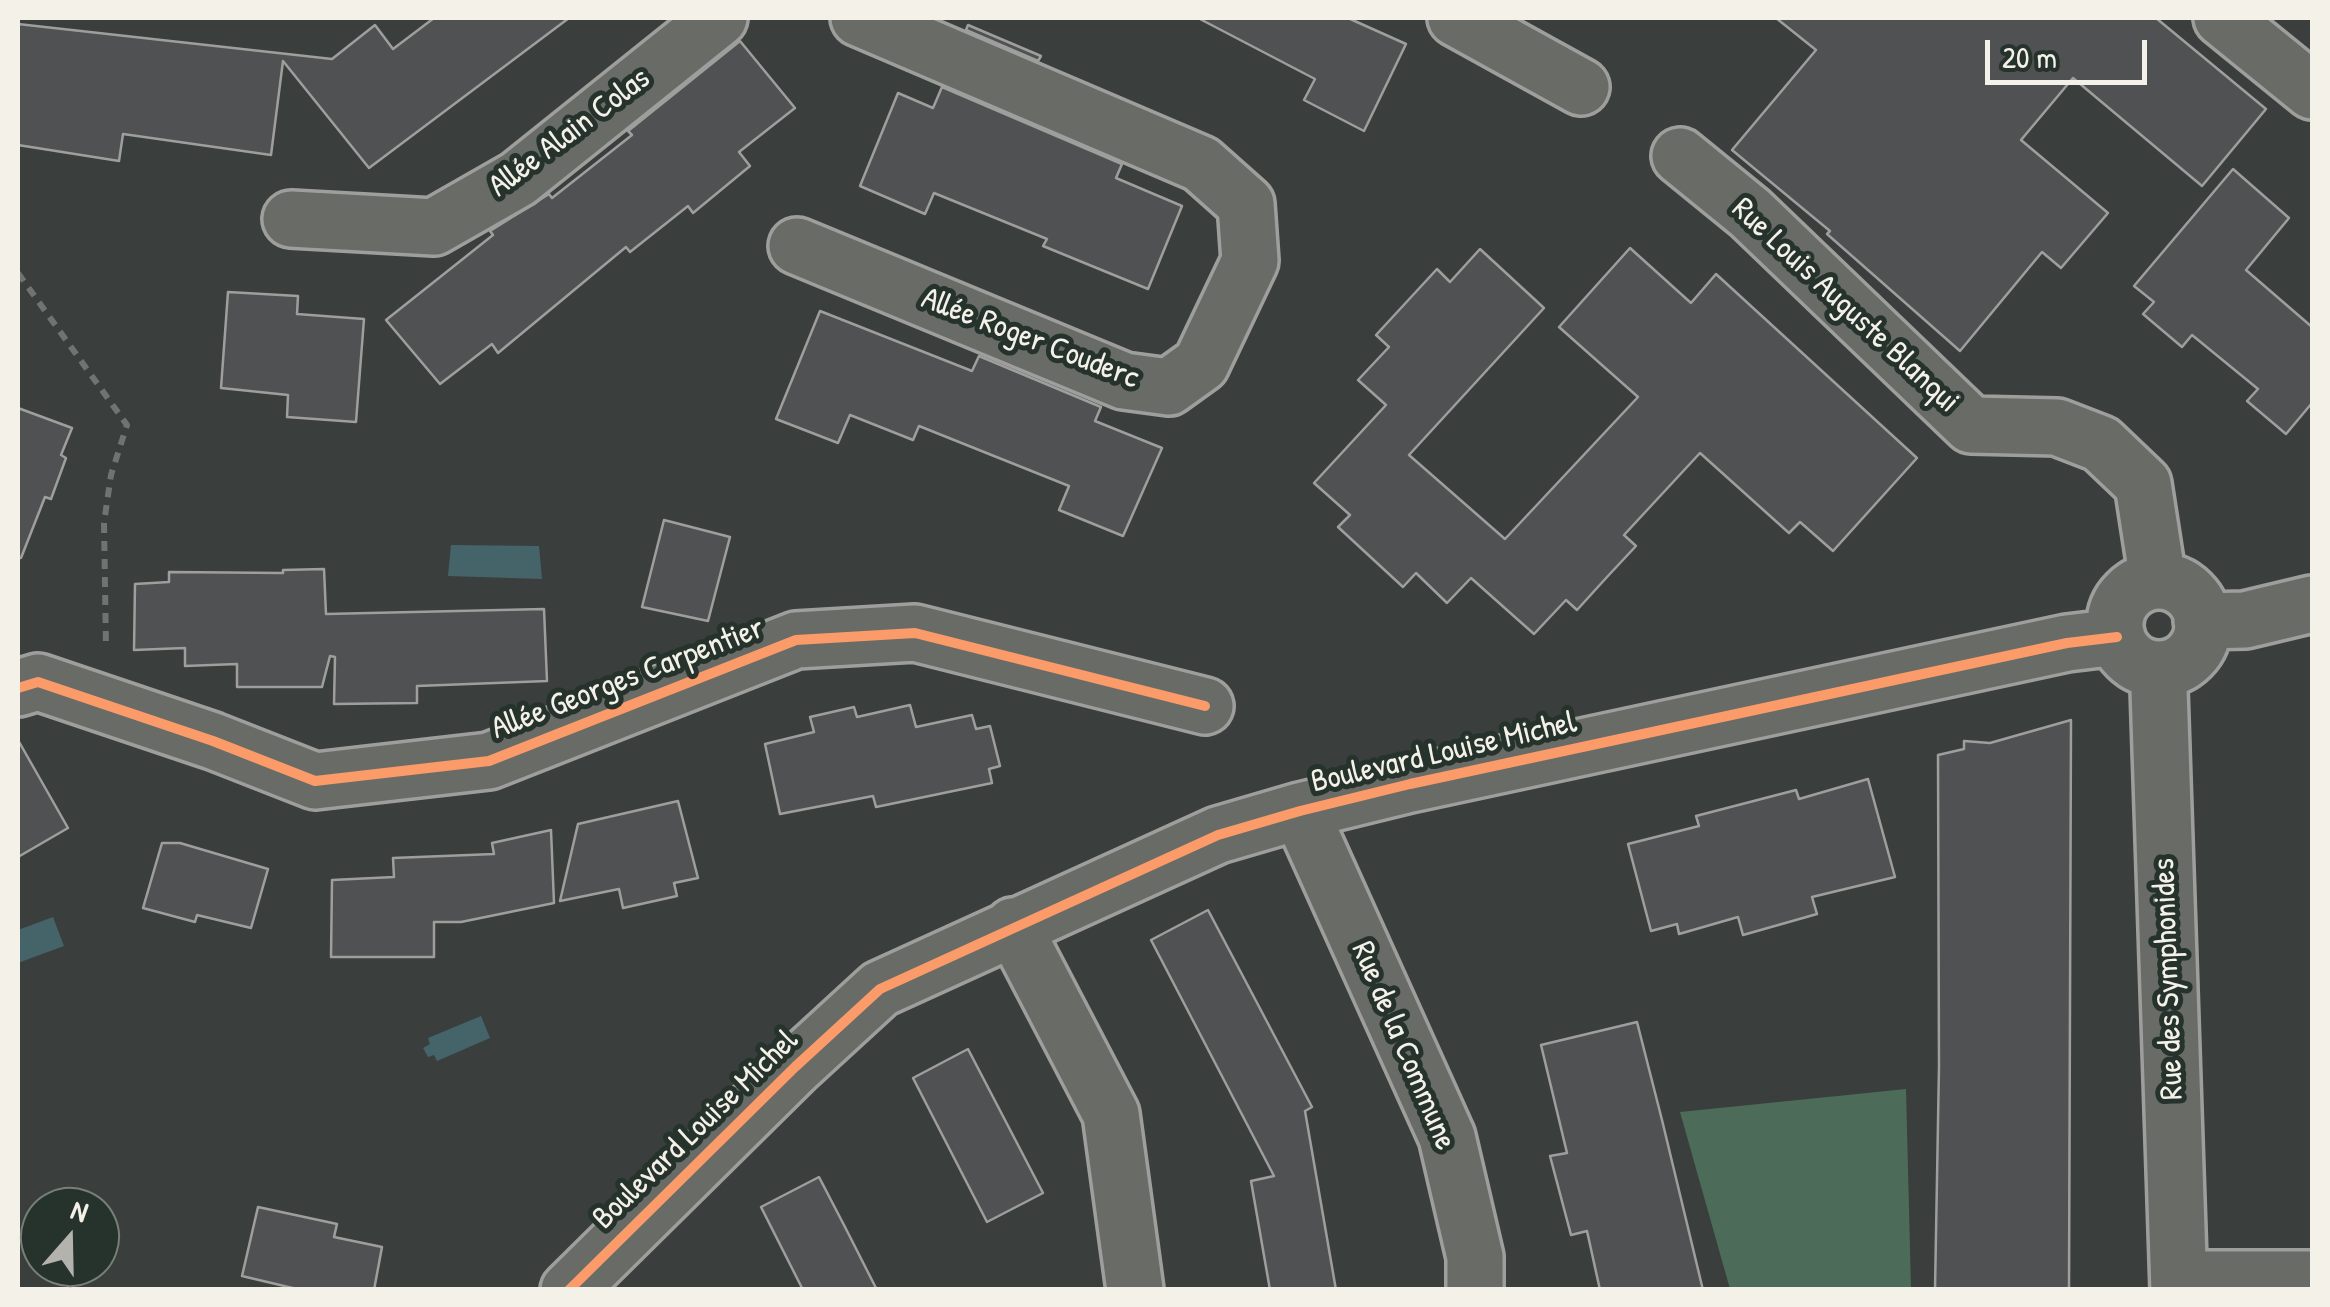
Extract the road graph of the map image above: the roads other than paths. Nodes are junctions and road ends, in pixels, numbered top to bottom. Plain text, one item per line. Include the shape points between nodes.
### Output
1 (719, 18) edge
2 (859, 18) edge
3 (1456, 18) edge
4 (2222, 18) edge
5 (1582, 87) dead end
6 (2312, 91) edge
7 (1680, 156) dead end
8 (292, 219) dead end
9 (796, 246) dead end
10 (2158, 582) junction
11 (2312, 604) edge
12 (2202, 621) junction
13 (2116, 637) junction
14 (2162, 669) junction
15 (18, 688) edge
16 (1205, 706) dead end
17 (1300, 811) junction
18 (1014, 926) junction
19 (2312, 1279) edge
20 (2179, 1284) edge
21 (574, 1288) edge
22 (1136, 1290) edge
23 (1474, 1290) edge

1 - 8 street, Allée Alain Colas via 518,179 434,227
2 - 9 street, Allée Roger Couderc via 1201,164 1246,204 1250,261 1201,364 1169,387 1124,382
3 - 5 street
4 - 6 street
7 - 10 street, Rue Louis Auguste Blanqui via 1750,212 1971,425 2057,428 2101,444 2142,484
10 - 12 street via 2193,597
10 - 13 street via 2124,599
11 - 12 street via 2246,620
12 - 14 street via 2188,659
13 - 14 street via 2134,661
13 - 17 street, Boulevard Louise Michel
14 - 20 street, Rue des Symphonides
15 - 16 street, Allée Georges Carpentier via 38,682 316,781 489,761 796,640 915,632
17 - 18 street, Boulevard Louise Michel via 1218,836
17 - 23 street, Rue de la Commune via 1448,1137 1475,1257
18 - 21 street, Boulevard Louise Michel via 880,988
18 - 22 street via 1111,1114
19 - 20 street

